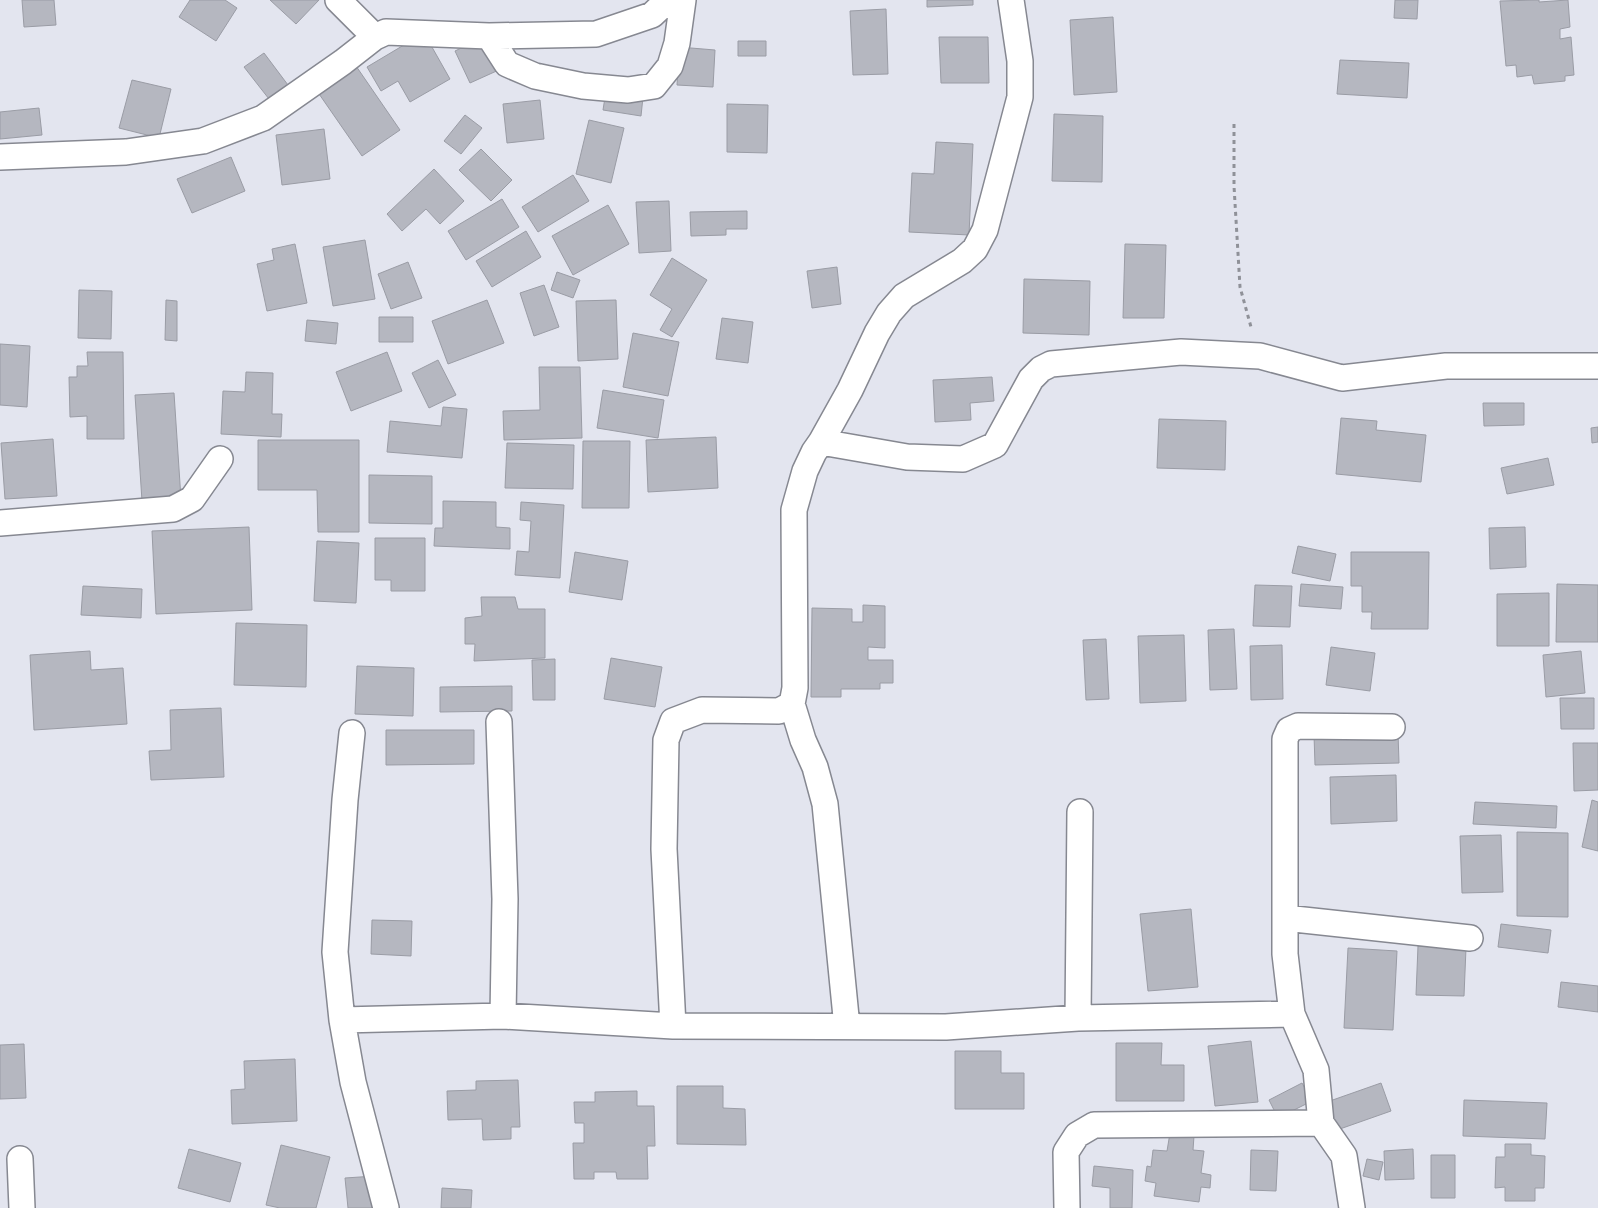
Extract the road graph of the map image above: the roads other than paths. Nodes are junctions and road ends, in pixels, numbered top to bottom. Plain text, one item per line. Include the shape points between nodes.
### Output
1 (338, 0) edge
2 (668, 0) edge
3 (683, 0) edge
4 (1011, 0) edge
5 (489, 36) junction
6 (374, 37) junction
7 (0, 157) edge
8 (1598, 366) edge
9 (821, 442) junction
10 (220, 459) dead end
11 (0, 524) edge
12 (792, 704) junction
13 (499, 722) dead end
14 (1392, 727) dead end
15 (352, 734) dead end
16 (1080, 812) dead end
17 (1286, 918) junction
18 (1470, 938) dead end
19 (1292, 1014) junction
20 (503, 1016) junction
21 (1078, 1018) junction
22 (342, 1020) junction
23 (673, 1026) junction
24 (847, 1027) junction
25 (1321, 1123) junction
26 (20, 1159) dead end
27 (22, 1208) edge
28 (386, 1208) edge
29 (1067, 1208) edge
30 (1352, 1208) edge

1 - 6 street
2 - 5 street via 652,15 596,34
3 - 5 street via 670,66 654,86 628,90 582,86 535,76 507,64
4 - 9 street via 1020,61 1020,97 985,230 975,249 962,261 904,296 889,313
5 - 6 street via 398,31
6 - 7 street via 344,62 263,118 203,141 126,152
8 - 9 street via 1446,366 1342,378 1260,356 1180,352 1051,364 1031,379 994,445 963,458 907,456
9 - 12 street via 805,471 794,510 795,688
10 - 11 street via 192,499 173,509
12 - 23 street via 778,711 702,710 673,721 666,740 664,849
12 - 24 street via 825,804
13 - 20 street via 505,899
14 - 17 street via 1298,726 1289,730 1285,739
15 - 22 street via 335,952
16 - 21 street
17 - 18 street
17 - 19 street via 1285,954
19 - 21 street
19 - 25 street via 1316,1070
20 - 22 street
20 - 23 street
21 - 24 street via 946,1028
22 - 28 street via 353,1082
23 - 24 street
25 - 29 street via 1094,1124 1077,1135 1066,1152
25 - 30 street via 1344,1156
26 - 27 street

